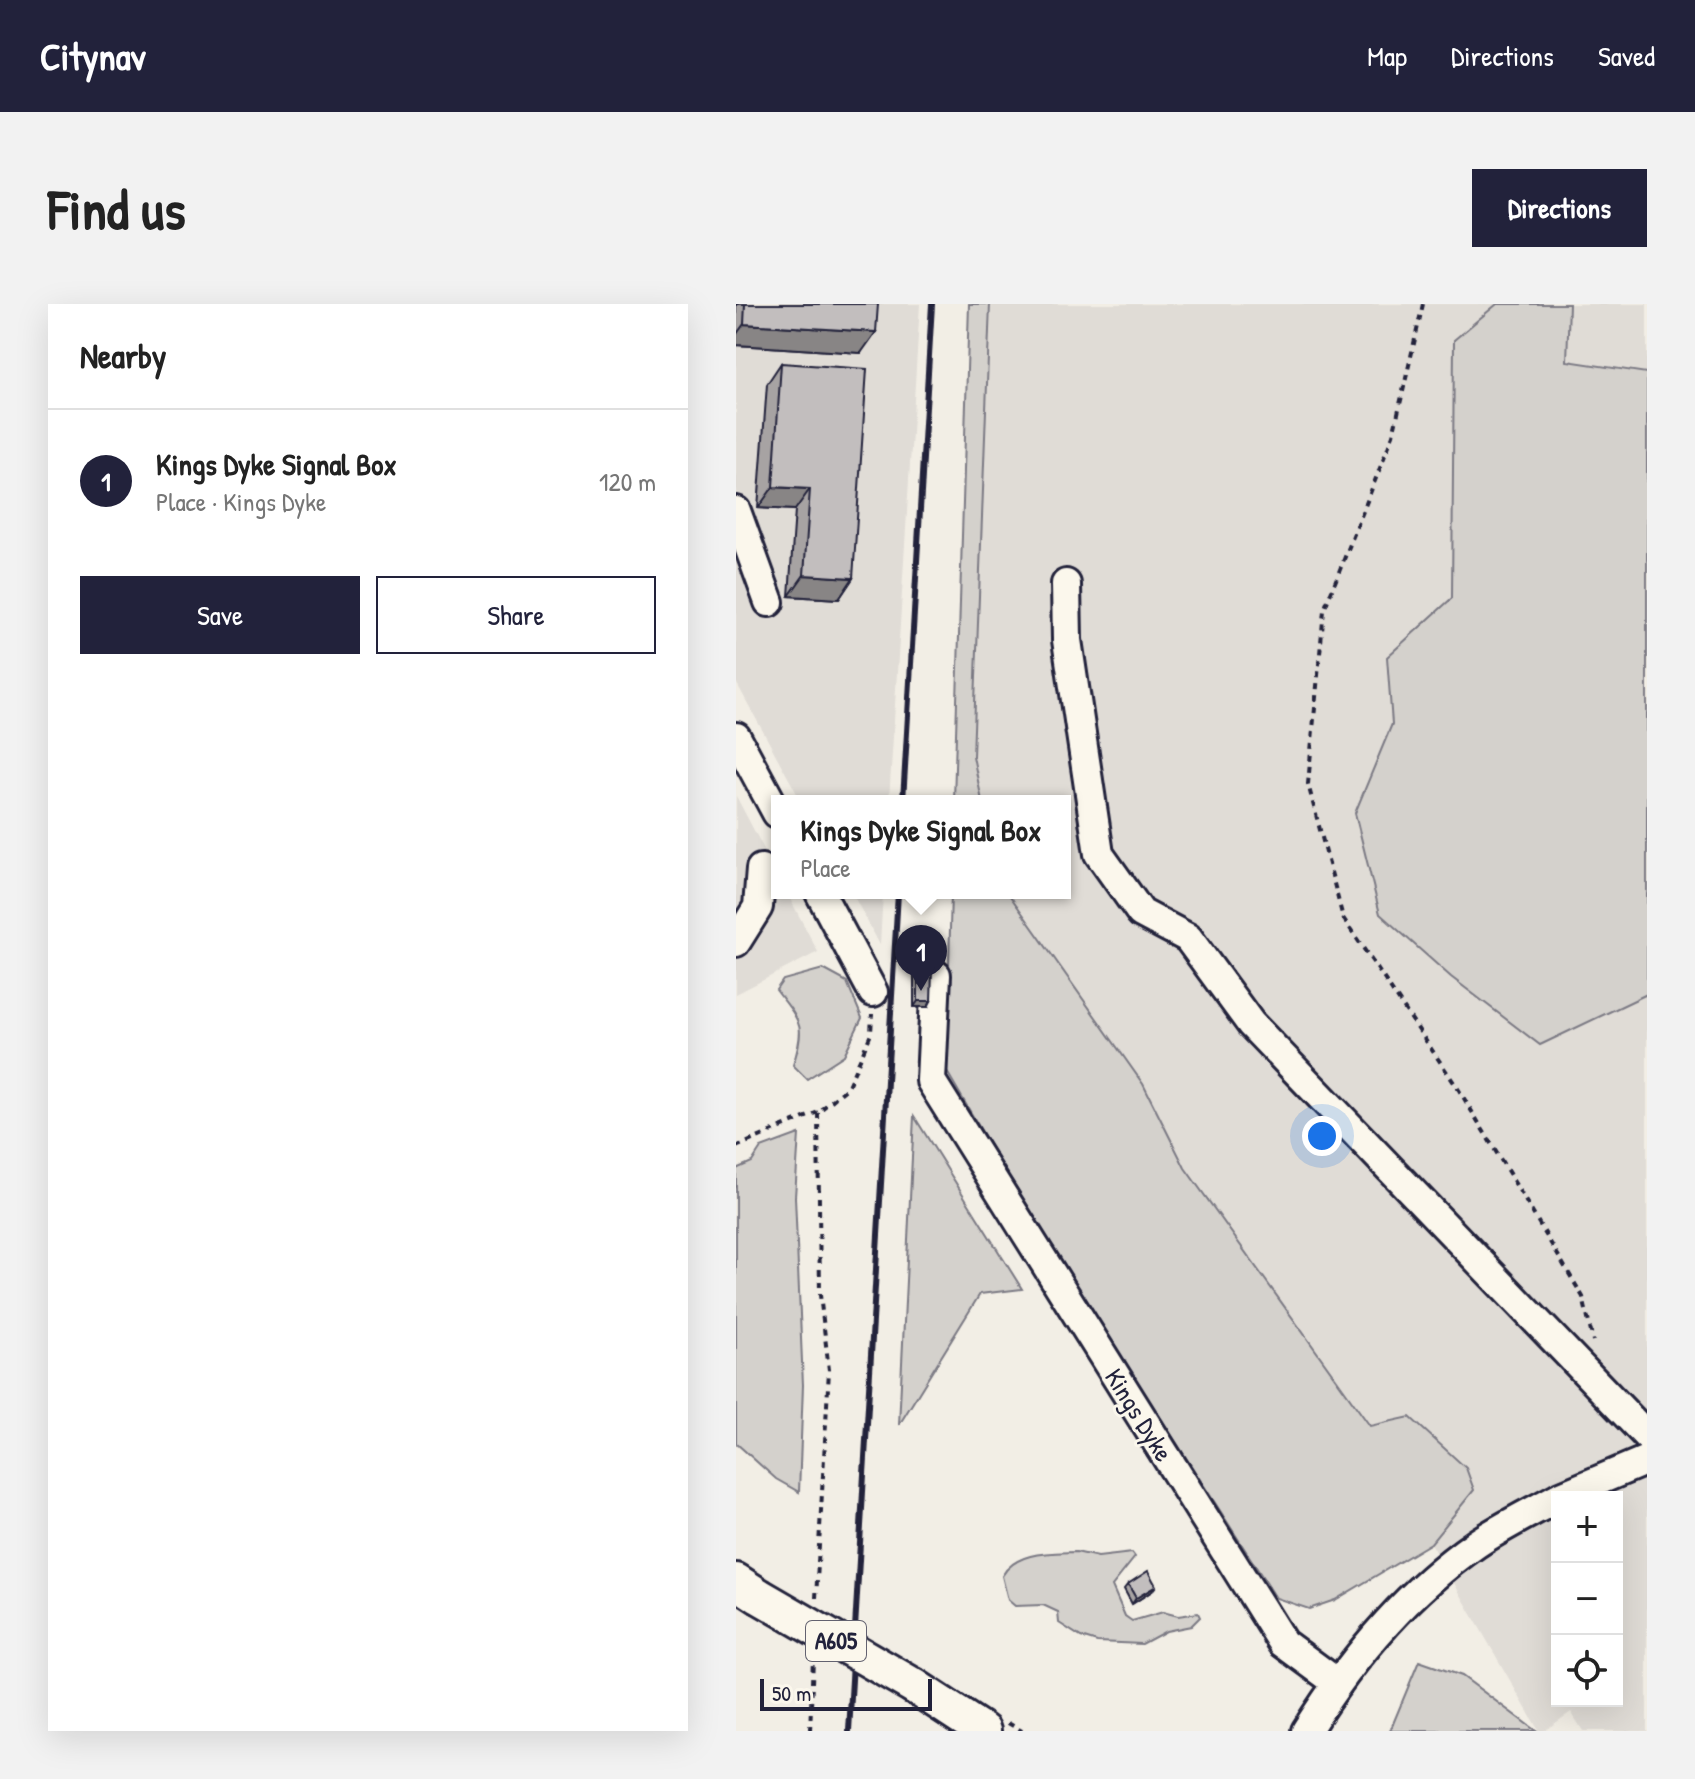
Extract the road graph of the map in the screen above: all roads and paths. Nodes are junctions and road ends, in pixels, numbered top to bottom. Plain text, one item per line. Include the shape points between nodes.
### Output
1 (1423, 304) edge
2 (736, 511) edge
3 (1066, 584) dead end
4 (769, 602) dead end
5 (736, 737) edge
6 (771, 802) edge
7 (758, 871) edge
8 (823, 899) edge
9 (736, 942) edge
10 (936, 975) dead end
11 (873, 992) joint
12 (818, 1112) junction
13 (736, 1147) edge
14 (1593, 1344) dead end
15 (1647, 1436) edge
16 (1647, 1460) edge
17 (1574, 1491) edge
18 (1551, 1502) edge
19 (747, 1588) edge
20 (815, 1600) dead end
21 (813, 1646) dead end
22 (1336, 1682) junction
23 (810, 1731) edge
24 (983, 1731) edge
25 (1306, 1731) edge

1 - 14 path via 1393,435 1324,610 1308,784 1343,918 1459,1090 1583,1297
2 - 4 street
3 - 15 street via 1067,640 1099,854 1141,913 1188,938 1251,1024
5 - 6 street
7 - 9 street via 758,907
8 - 11 street
10 - 22 street, Kings Dyke via 931,1081 1283,1643
11 - 12 path via 871,1034 847,1088
12 - 13 path
12 - 20 path via 820,1295 829,1370
16 - 17 street
18 - 22 street via 1476,1544 1404,1602
19 - 24 main road, A605, bridge
21 - 23 path
22 - 25 street

